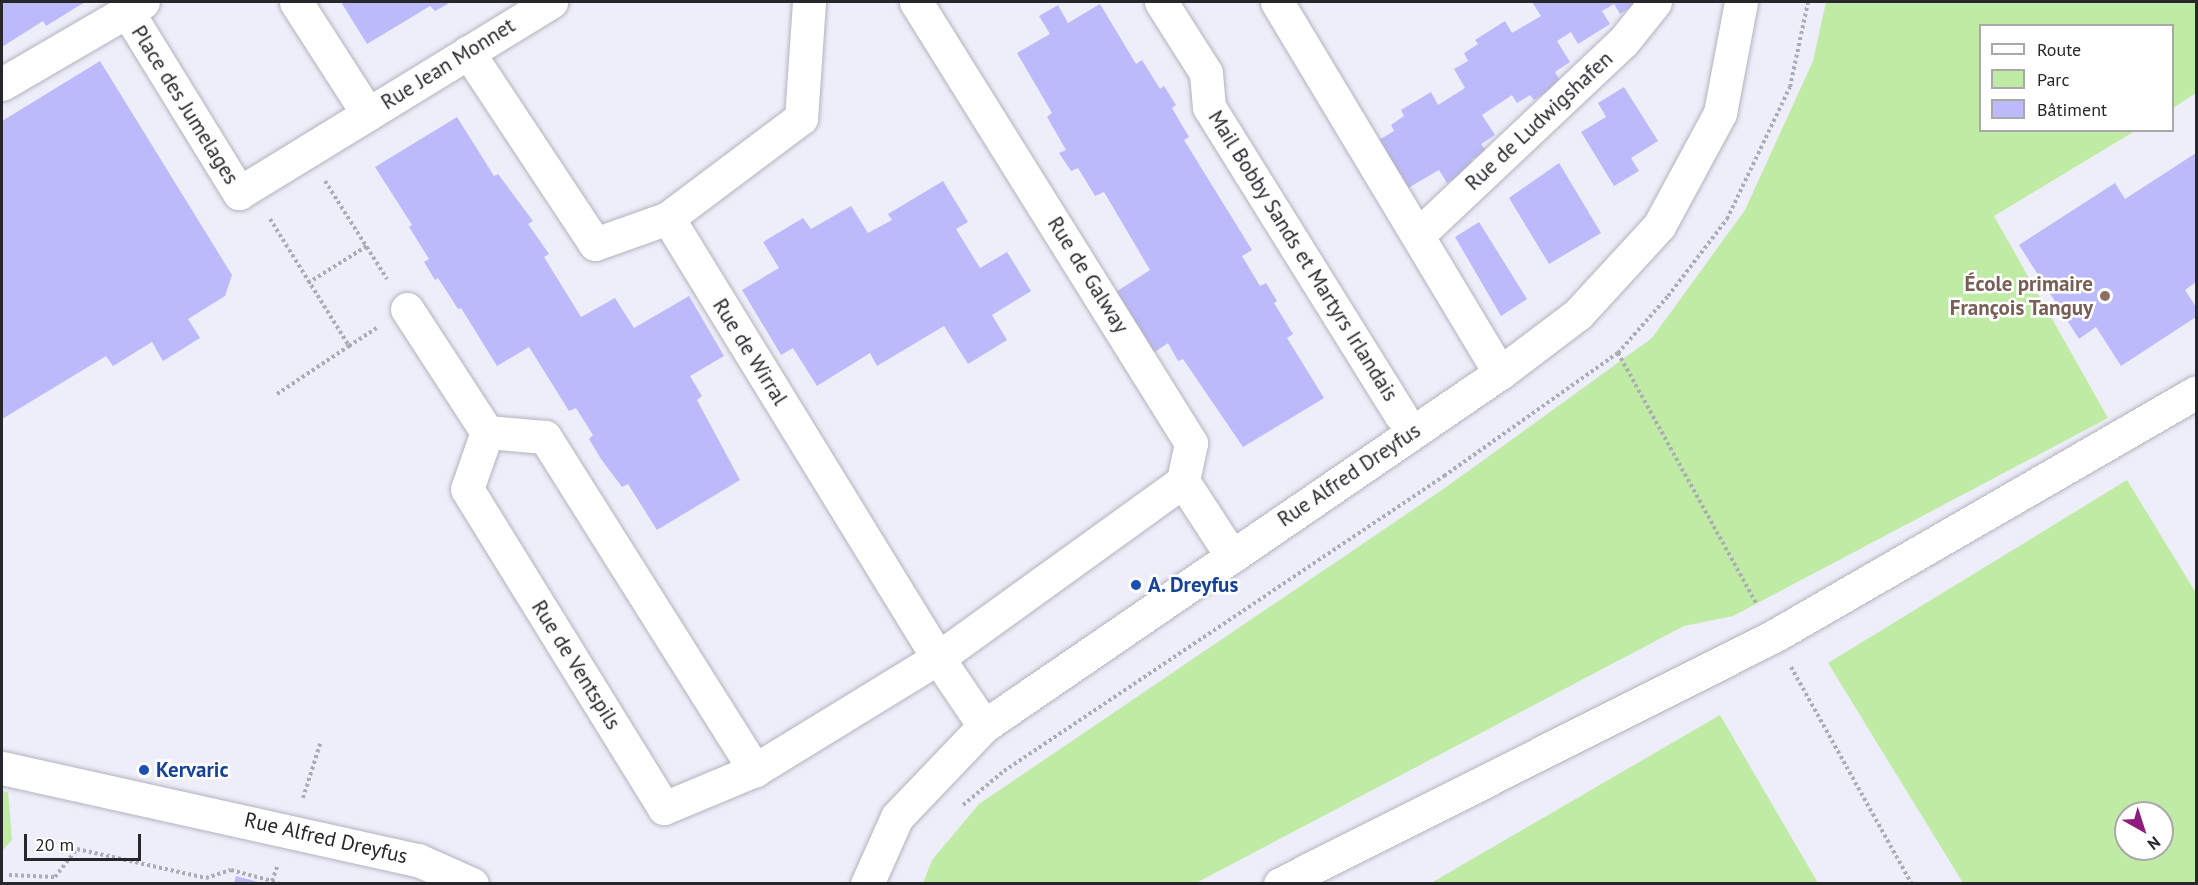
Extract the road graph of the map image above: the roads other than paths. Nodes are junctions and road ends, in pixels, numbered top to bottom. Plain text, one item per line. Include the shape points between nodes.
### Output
1 (296, 2) edge
2 (550, 2) edge
3 (809, 2) edge
4 (916, 2) edge
5 (1161, 2) edge
6 (1277, 2) edge
7 (1655, 2) edge
8 (1741, 2) edge
9 (135, 6) edge
10 (468, 52) junction
11 (2, 84) edge
12 (368, 114) junction
13 (668, 218) junction
14 (1418, 235) junction
15 (406, 309) road end
16 (1500, 373) junction
17 (2196, 392) edge
18 (1401, 415) dead end
19 (488, 432) junction
20 (1183, 481) junction
21 (1231, 555) junction
22 (938, 658) junction
23 (984, 726) junction
24 (2, 762) edge
25 (2, 768) edge
26 (755, 770) junction
27 (37, 774) junction
28 (465, 882) edge
29 (867, 884) edge
30 (1280, 884) edge

1 - 12 street, Rue Jean Monnet
2 - 10 street, Rue Jean Monnet
3 - 13 street via 801,118
4 - 20 street, Rue de Galway via 1191,443
5 - 18 street, Mail Bobby Sands et Martyrs Irlandais via 1206,73 1209,107
6 - 14 street
7 - 14 street, Rue de Ludwigshafen via 1623,42
8 - 16 street, Rue Alfred Dreyfus via 1720,113 1659,226 1578,314
9 - 11 street
9 - 12 street, Place des Jumelages via 239,193
10 - 12 street, Rue Jean Monnet
10 - 13 street via 595,244
13 - 22 street, Rue de Wirral
14 - 16 street
15 - 19 street
16 - 21 street, Rue Alfred Dreyfus
17 - 30 street via 1774,636
19 - 26 street via 545,437
19 - 26 street, Rue de Ventspils via 467,489 664,808
20 - 21 street
20 - 22 street, Rue de Ventspils
21 - 23 street, Rue Alfred Dreyfus
22 - 23 street, Rue de Wirral
22 - 26 street, Rue de Ventspils
23 - 29 street, Rue Alfred Dreyfus via 897,817
24 - 27 street, Rue Alfred Dreyfus
25 - 27 street, Rue Alfred Dreyfus
27 - 28 street, Rue Alfred Dreyfus via 418,860

